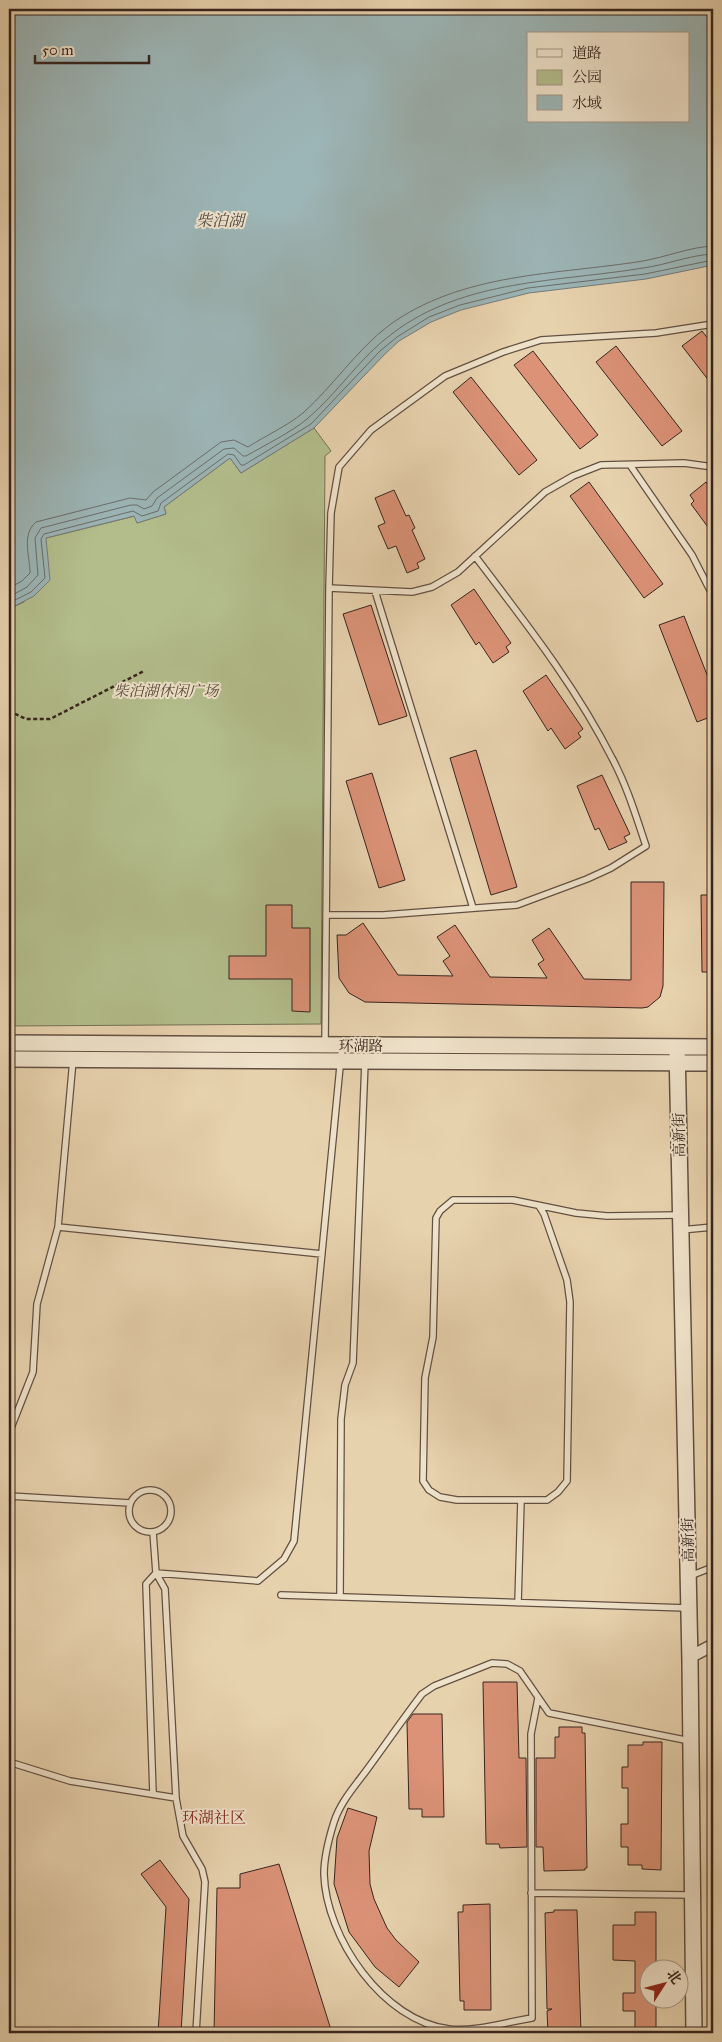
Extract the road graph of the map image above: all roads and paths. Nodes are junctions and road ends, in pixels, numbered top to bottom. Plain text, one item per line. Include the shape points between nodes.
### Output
1 (713, 324) edge
2 (630, 464) junction
3 (713, 467) edge
4 (475, 556) junction
5 (329, 588) junction
6 (375, 590) junction
7 (713, 596) edge
8 (144, 671) dead end
9 (9, 711) edge
10 (473, 908) junction
11 (326, 915) junction
12 (9, 1043) edge
13 (325, 1046) junction
14 (342, 1046) junction
15 (677, 1047) junction
16 (713, 1047) edge
17 (9, 1059) edge
18 (73, 1060) junction
19 (341, 1062) junction
20 (365, 1062) junction
21 (678, 1063) junction
22 (713, 1063) edge
23 (538, 1206) junction
24 (681, 1222) junction
25 (58, 1226) junction
26 (713, 1227) edge
27 (322, 1254) junction
28 (9, 1433) edge
29 (9, 1496) edge
30 (521, 1500) junction
31 (130, 1503) junction
32 (153, 1532) junction
33 (713, 1567) edge
34 (156, 1573) junction
35 (689, 1576) junction
36 (281, 1595) dead end
37 (340, 1597) junction
38 (518, 1603) junction
39 (689, 1608) junction
40 (713, 1645) edge
41 (690, 1657) junction
42 (538, 1698) junction
43 (691, 1741) junction
44 (9, 1762) edge
45 (153, 1794) junction
46 (176, 1798) junction
47 (531, 1893) junction
48 (693, 1895) junction
49 (196, 2033) edge
50 (694, 2033) edge

1 - 5 lane via 656,333 541,340 445,376 371,430 339,466 331,513
2 - 3 lane via 684,463
2 - 4 lane via 601,465 559,483 532,503
2 - 7 lane via 692,555
4 - 6 lane via 458,572 432,587 412,592
4 - 10 lane via 557,666 596,727 628,792 646,846 611,868 517,905
5 - 6 lane
5 - 11 lane
6 - 10 lane
8 - 9 path via 50,719 26,718
10 - 11 lane via 383,915
11 - 13 lane
12 - 13 street, 环湖路
13 - 14 street, 环湖路
14 - 15 street, 环湖路
14 - 19 lane
15 - 16 street, 环湖路
15 - 21 street, 高新街
17 - 18 street, 环湖路
18 - 19 street, 环湖路
18 - 25 lane
19 - 20 street, 环湖路
19 - 27 lane
20 - 21 street, 环湖路
20 - 37 lane via 353,1363 345,1385 341,1419
21 - 22 street, 环湖路
21 - 24 street, 高新街
23 - 24 lane
23 - 30 lane via 544,1214 566,1280 570,1302 566,1481 547,1500
23 - 30 lane via 513,1200 453,1200 436,1218 432,1337 425,1378 423,1481 429,1490 440,1497 458,1500
24 - 26 lane
24 - 35 street, 高新街
25 - 27 lane
25 - 28 lane via 37,1304 34,1372
27 - 34 lane via 294,1541 284,1559 258,1581
29 - 31 lane
30 - 38 lane
31 - 32 lane via 129,1515 135,1526
31 - 32 lane via 143,1490 154,1490 164,1495 170,1505 170,1516 164,1526
32 - 34 lane
33 - 35 lane
34 - 45 lane via 146,1584
34 - 46 lane via 165,1589
35 - 39 street, 高新街
36 - 37 lane
37 - 38 lane
38 - 39 lane
39 - 41 street, 高新街
40 - 41 street
41 - 43 street, 高新街
42 - 43 lane via 557,1715
42 - 47 lane via 530,1734
42 - 47 lane via 520,1671 500,1663 492,1663 434,1686 422,1694 339,1809 324,1875 338,1931 368,1980 414,2017 448,2029 532,2018
43 - 48 street, 高新街
44 - 45 lane via 70,1781
45 - 46 lane
46 - 49 lane via 183,1836 202,1869 205,1882
47 - 48 lane
48 - 50 street, 高新街

